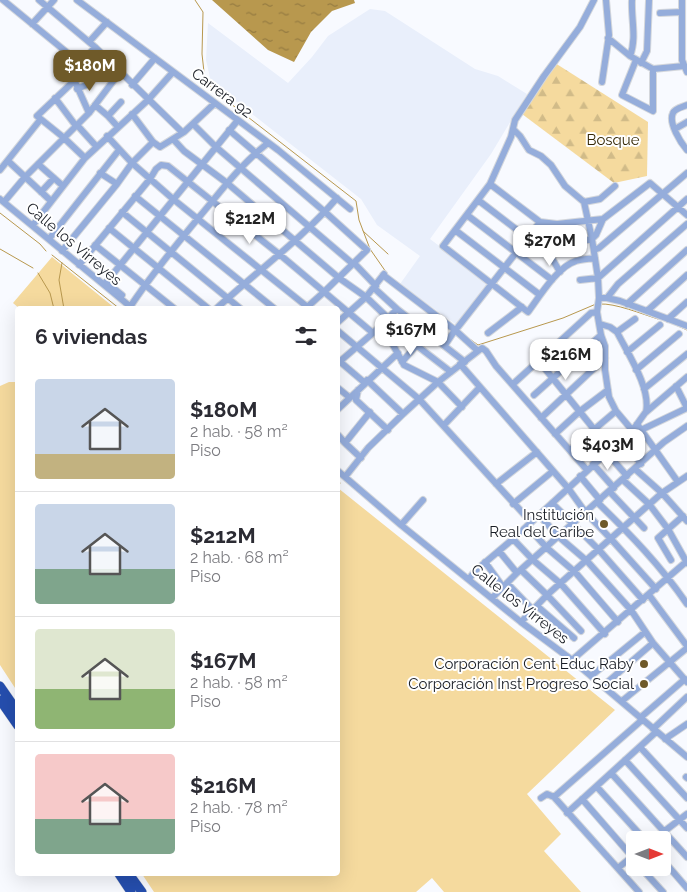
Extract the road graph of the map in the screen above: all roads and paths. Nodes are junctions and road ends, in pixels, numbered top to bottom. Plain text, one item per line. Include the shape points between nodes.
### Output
1 (3, 0) edge
2 (40, 0) edge
3 (54, 0) edge
4 (77, 0) edge
5 (594, 0) edge
6 (606, 0) edge
7 (632, 0) edge
8 (649, 0) edge
9 (682, 0) edge
10 (48, 7) junction
11 (660, 12) dead end
12 (682, 12) junction
13 (107, 22) junction
14 (32, 24) junction
15 (685, 27) edge
16 (608, 38) junction
17 (89, 42) junction
18 (95, 47) junction
19 (684, 47) edge
20 (630, 56) junction
21 (155, 58) junction
22 (108, 60) junction
23 (639, 61) junction
24 (81, 64) junction
25 (653, 69) junction
26 (685, 69) edge
27 (120, 72) junction
28 (173, 72) junction
29 (74, 82) junction
30 (602, 82) dead end
31 (132, 85) junction
32 (77, 89) junction
33 (55, 98) junction
34 (148, 100) junction
35 (121, 102) dead end
36 (215, 103) junction
37 (95, 105) junction
38 (687, 105) edge
39 (89, 113) junction
40 (132, 114) junction
41 (108, 116) junction
42 (40, 120) junction
43 (238, 120) junction
44 (687, 122) edge
45 (193, 124) junction
46 (76, 125) junction
47 (118, 127) junction
48 (513, 129) junction
49 (675, 129) junction
50 (229, 130) junction
51 (182, 132) junction
52 (108, 136) junction
53 (63, 137) junction
54 (173, 139) junction
55 (153, 142) junction
56 (268, 143) junction
57 (96, 146) junction
58 (216, 147) junction
59 (686, 149) edge
60 (119, 150) junction
61 (255, 153) junction
62 (85, 158) junction
63 (8, 161) junction
64 (132, 163) junction
65 (38, 164) junction
66 (202, 165) junction
67 (240, 167) junction
68 (0, 170) edge
69 (100, 173) junction
70 (687, 173) edge
71 (25, 177) junction
72 (54, 178) junction
73 (150, 179) junction
74 (187, 183) junction
75 (227, 183) junction
76 (118, 184) junction
77 (490, 184) junction
78 (63, 186) junction
79 (615, 186) dead end
80 (41, 192) junction
81 (664, 194) junction
82 (135, 196) junction
83 (337, 198) junction
84 (173, 199) junction
85 (687, 199) edge
86 (2, 200) edge
87 (478, 200) junction
88 (51, 201) junction
89 (212, 201) junction
90 (584, 202) junction
91 (679, 206) junction
92 (350, 209) dead end
93 (122, 212) junction
94 (325, 212) junction
95 (687, 214) edge
96 (160, 215) junction
97 (467, 215) junction
98 (198, 218) junction
99 (588, 220) junction
100 (603, 220) junction
101 (540, 222) junction
102 (687, 224) edge
103 (33, 226) junction
104 (309, 227) junction
105 (109, 228) junction
106 (455, 230) junction
107 (146, 231) junction
108 (184, 234) junction
109 (528, 238) junction
110 (592, 238) junction
111 (49, 239) junction
112 (294, 240) junction
113 (95, 246) junction
114 (134, 248) junction
115 (594, 250) junction
116 (687, 250) edge
117 (62, 251) junction
118 (171, 251) junction
119 (517, 252) junction
120 (546, 252) junction
121 (278, 254) junction
122 (595, 258) junction
123 (353, 264) junction
124 (79, 265) junction
125 (121, 265) junction
126 (158, 267) junction
127 (505, 267) junction
128 (261, 269) junction
129 (560, 272) junction
130 (687, 275) edge
131 (339, 278) junction
132 (598, 278) junction
133 (552, 280) junction
134 (580, 280) dead end
135 (105, 283) junction
136 (244, 283) junction
137 (146, 284) junction
138 (491, 284) junction
139 (375, 287) junction
140 (324, 292) junction
141 (540, 295) junction
142 (228, 298) junction
143 (366, 298) junction
144 (607, 298) junction
145 (687, 302) edge
146 (598, 304) junction
147 (627, 304) junction
148 (132, 306) edge
149 (172, 306) edge
150 (205, 306) edge
151 (219, 306) edge
152 (238, 306) edge
153 (271, 306) edge
154 (305, 306) edge
155 (309, 306) edge
156 (522, 307) junction
157 (398, 309) junction
158 (647, 311) junction
159 (349, 312) junction
160 (440, 318) junction
161 (635, 319) dead end
162 (668, 319) junction
163 (340, 320) edge
164 (385, 322) junction
165 (600, 324) junction
166 (660, 326) dead end
167 (687, 326) edge
168 (457, 329) junction
169 (617, 332) junction
170 (340, 333) edge
171 (373, 333) junction
172 (428, 333) junction
173 (488, 333) dead end
174 (601, 334) junction
175 (679, 334) dead end
176 (444, 345) junction
177 (416, 346) junction
178 (358, 347) junction
179 (478, 351) junction
180 (627, 352) junction
181 (398, 353) junction
182 (687, 354) edge
183 (605, 358) junction
184 (340, 360) edge
185 (538, 360) junction
186 (340, 362) edge
187 (402, 362) junction
188 (462, 363) junction
189 (381, 368) junction
190 (636, 370) junction
191 (451, 372) junction
192 (551, 377) junction
193 (687, 377) edge
194 (366, 382) junction
195 (438, 382) junction
196 (512, 384) junction
197 (676, 386) junction
198 (480, 387) junction
199 (340, 389) edge
200 (644, 389) junction
201 (608, 390) junction
202 (534, 395) dead end
203 (566, 395) junction
204 (352, 398) junction
205 (419, 399) junction
206 (462, 407) junction
207 (340, 408) edge
208 (687, 408) edge
209 (616, 411) junction
210 (370, 412) junction
211 (579, 412) junction
212 (645, 413) junction
213 (403, 414) junction
214 (541, 418) junction
215 (637, 424) junction
216 (444, 425) junction
217 (686, 429) edge
218 (388, 430) junction
219 (593, 430) junction
220 (632, 430) junction
221 (642, 430) junction
222 (555, 434) junction
223 (340, 438) edge
224 (345, 443) junction
225 (628, 446) dead end
226 (570, 450) junction
227 (608, 451) junction
228 (655, 451) junction
229 (537, 452) junction
230 (361, 458) junction
231 (593, 464) junction
232 (641, 464) junction
233 (635, 469) junction
234 (587, 470) junction
235 (553, 471) junction
236 (340, 473) edge
237 (580, 476) junction
238 (345, 478) junction
239 (625, 478) junction
240 (684, 480) edge
241 (496, 484) junction
242 (568, 488) junction
243 (612, 490) junction
244 (662, 493) junction
245 (423, 500) dead end
246 (599, 501) junction
247 (552, 503) junction
248 (514, 504) junction
249 (650, 504) junction
250 (586, 513) junction
251 (540, 515) junction
252 (636, 517) junction
253 (685, 519) edge
254 (529, 524) junction
255 (573, 524) junction
256 (401, 525) junction
257 (624, 528) junction
258 (644, 528) dead end
259 (668, 529) junction
260 (559, 537) junction
261 (513, 539) junction
262 (611, 539) junction
263 (547, 548) junction
264 (599, 550) junction
265 (499, 551) junction
266 (533, 560) junction
267 (671, 560) dead end
268 (587, 561) junction
269 (485, 562) junction
270 (687, 562) edge
271 (519, 572) junction
272 (575, 572) junction
273 (669, 578) junction
274 (469, 580) junction
275 (561, 584) junction
276 (505, 585) junction
277 (656, 589) junction
278 (548, 595) junction
279 (649, 595) junction
280 (492, 598) junction
281 (643, 600) junction
282 (687, 604) edge
283 (535, 608) junction
284 (631, 610) junction
285 (521, 622) junction
286 (618, 622) junction
287 (581, 631) dead end
288 (644, 632) junction
289 (605, 634) junction
290 (574, 638) dead end
291 (653, 643) junction
292 (687, 647) edge
293 (572, 660) junction
294 (670, 663) junction
295 (591, 676) junction
296 (686, 680) edge
297 (0, 686) edge
298 (603, 686) junction
299 (687, 697) edge
300 (0, 700) edge
301 (622, 701) junction
302 (15, 708) edge
303 (641, 719) junction
304 (15, 722) edge
305 (687, 724) edge
306 (654, 731) junction
307 (664, 739) junction
308 (640, 747) junction
309 (687, 757) edge
310 (625, 760) junction
311 (611, 773) junction
312 (597, 787) junction
313 (554, 797) junction
314 (541, 798) dead end
315 (687, 798) edge
316 (582, 799) junction
317 (567, 813) junction
318 (687, 814) edge
319 (680, 820) junction
320 (687, 828) edge
321 (638, 831) edge
322 (664, 831) joint
323 (671, 839) edge
324 (626, 848) edge
325 (687, 857) edge
326 (626, 862) edge
327 (618, 868) junction
328 (671, 870) edge
329 (120, 876) edge
330 (130, 876) edge
331 (648, 876) edge
332 (687, 888) edge
333 (131, 892) edge
334 (142, 892) edge
335 (639, 892) edge
336 (663, 892) edge

1 - 14 street
2 - 10 street
3 - 10 street
4 - 13 street, Carrera 92
5 - 48 street via 580,27 515,120
6 - 16 street
7 - 20 street via 634,41
8 - 23 street via 647,51
9 - 12 street
10 - 14 street
10 - 17 street
11 - 12 street
12 - 15 street
13 - 17 street
13 - 21 street, Carrera 92
14 - 24 street
15 - 19 street
16 - 20 street
16 - 30 street
17 - 18 street
18 - 22 street
18 - 24 street
19 - 26 street
20 - 23 street
21 - 28 street, Carrera 92
21 - 31 street
22 - 27 street
22 - 32 street via 86,85
23 - 25 street
23 - 25 street via 622,95 653,111
24 - 29 street via 72,75
25 - 26 street
27 - 31 street
27 - 37 street
28 - 34 street
28 - 36 street, Carrera 92
29 - 32 street
29 - 33 street
31 - 34 street
32 - 39 street
33 - 42 street via 36,116
33 - 46 street
34 - 40 street
34 - 51 street
35 - 41 street
36 - 43 street, Carrera 92
36 - 45 street
37 - 39 street
37 - 41 street
38 - 49 street via 673,113
39 - 46 street
40 - 47 street
40 - 55 street
41 - 47 street
42 - 53 street
42 - 63 street
43 - 50 street
43 - 56 street, Carrera 92
44 - 49 street
45 - 51 street
45 - 58 street
46 - 53 street
46 - 57 street
47 - 52 street
48 - 77 street
48 - 90 street via 529,150 541,156 565,186
49 - 59 street
50 - 58 street
50 - 61 street
51 - 54 street
52 - 57 street
52 - 60 street
53 - 62 street
53 - 65 street
54 - 55 street via 160,147
54 - 66 street
55 - 64 street
56 - 61 street
56 - 83 street, Carrera 92
57 - 62 street
58 - 66 street
58 - 67 street
60 - 64 street
60 - 69 street
61 - 67 street
61 - 94 street
62 - 78 street
63 - 68 street
63 - 71 street
64 - 73 street
64 - 76 street
65 - 71 street
65 - 72 street
66 - 74 street
66 - 75 street
67 - 75 street
67 - 104 street
69 - 76 street
69 - 111 street
70 - 81 street
71 - 80 street
71 - 86 street
72 - 78 street
72 - 80 street
73 - 74 street via 161,165 168,166
73 - 82 street
73 - 84 street
74 - 84 street
74 - 89 street
75 - 89 street
75 - 112 street
76 - 117 street
77 - 87 street
77 - 101 street
78 - 88 street
79 - 90 street via 600,198
80 - 88 street
81 - 91 street
81 - 100 street via 650,183
81 - 115 street
82 - 93 street
82 - 96 street
83 - 92 street, Carrera 92
83 - 94 street
84 - 96 street
84 - 98 street
85 - 91 street
86 - 103 street, Calle los Virreyes
87 - 97 street
87 - 109 street
88 - 103 street
89 - 98 street
89 - 121 street
90 - 99 street
91 - 95 street
91 - 132 street
93 - 105 street
93 - 107 street
94 - 104 street
94 - 123 street via 367,250
96 - 107 street
96 - 108 street
97 - 106 street
97 - 119 street
98 - 108 street
98 - 128 street
99 - 100 street
99 - 101 street via 557,224
99 - 110 street
100 - 110 street
101 - 109 street
102 - 144 street via 618,284
103 - 111 street, Calle los Virreyes
104 - 112 street
104 - 123 street
105 - 113 street
105 - 114 street
106 - 127 street
106 - 138 street via 443,246
107 - 114 street
107 - 118 street
108 - 118 street
108 - 136 street
109 - 119 street
109 - 120 street
110 - 115 street
110 - 120 street via 553,246
111 - 117 street, Calle los Virreyes
112 - 121 street
112 - 131 street
113 - 124 street
113 - 125 street
114 - 125 street
114 - 126 street
115 - 122 street
116 - 147 street
117 - 124 street, Calle los Virreyes
118 - 126 street
118 - 142 street
119 - 127 street
119 - 133 street
120 - 129 street
121 - 128 street
121 - 140 street
122 - 129 street via 575,261
122 - 132 street
123 - 131 street
123 - 139 street
124 - 135 street, Calle los Virreyes
125 - 135 street
125 - 137 street
126 - 137 street
126 - 150 street
127 - 138 street
127 - 141 street
128 - 136 street
128 - 154 street
129 - 133 street
130 - 158 street
131 - 140 street
131 - 143 street
132 - 134 street
132 - 146 street
133 - 141 street
135 - 148 street, Calle los Virreyes
136 - 142 street
136 - 153 street
137 - 148 street
137 - 149 street
138 - 156 street
138 - 168 street
139 - 143 street
139 - 157 street
139 - 160 street via 384,274
140 - 155 street
140 - 159 street
141 - 156 street via 528,312
142 - 151 street
142 - 152 street
143 - 159 street
143 - 164 street
144 - 146 street
144 - 147 street
145 - 162 street
146 - 165 street
146 - 185 street
147 - 158 street
156 - 173 street
157 - 164 street
157 - 172 street
158 - 162 street
159 - 163 street
159 - 171 street
160 - 168 street
160 - 172 street
161 - 169 street
162 - 167 street
164 - 171 street
164 - 177 street
164 - 181 street
165 - 169 street
165 - 174 street
166 - 180 street
168 - 176 street
168 - 179 street
169 - 180 street
170 - 178 street
171 - 178 street
172 - 176 street
172 - 177 street
174 - 183 street
174 - 192 street
175 - 190 street
176 - 188 street
177 - 187 street
177 - 191 street
178 - 184 street
178 - 189 street
179 - 188 street
179 - 196 street via 484,348
180 - 190 street
181 - 187 street
181 - 189 street
182 - 200 street
183 - 201 street
183 - 203 street
185 - 192 street
185 - 196 street
186 - 194 street
187 - 195 street
188 - 191 street
188 - 198 street
189 - 194 street
189 - 205 street
190 - 200 street
191 - 195 street
192 - 202 street
192 - 203 street
193 - 197 street
194 - 204 street
194 - 213 street
195 - 205 street
195 - 206 street
196 - 214 street
197 - 208 street
197 - 212 street
198 - 206 street
198 - 229 street
199 - 204 street
200 - 212 street
201 - 209 street
201 - 211 street
203 - 211 street
203 - 214 street
204 - 207 street
204 - 210 street
205 - 213 street
205 - 216 street
206 - 216 street
208 - 221 street
209 - 219 street
209 - 220 street
210 - 218 street
210 - 224 street
211 - 219 street
211 - 222 street
212 - 215 street
213 - 218 street
214 - 222 street
215 - 220 street
215 - 221 street
216 - 241 street
217 - 228 street
218 - 230 street
219 - 226 street
219 - 227 street
220 - 227 street
221 - 228 street
222 - 226 street
223 - 224 street
224 - 230 street
225 - 232 street
226 - 234 street
227 - 231 street
227 - 239 street
228 - 232 street
228 - 240 street
229 - 235 street
229 - 241 street
230 - 238 street
231 - 234 street
231 - 243 street
232 - 233 street
233 - 239 street
233 - 244 street
234 - 237 street
235 - 242 street
235 - 248 street
236 - 238 street, Calle los Virreyes
237 - 242 street
237 - 246 street
238 - 256 street, Calle los Virreyes
239 - 243 street
239 - 249 street
240 - 244 street
241 - 248 street
242 - 247 street
242 - 250 street
243 - 246 street
243 - 252 street
244 - 249 street
244 - 253 street
245 - 256 street
246 - 250 street
246 - 257 street
247 - 251 street
247 - 255 street
248 - 254 street
249 - 252 street
249 - 259 street
250 - 255 street
250 - 262 street
251 - 254 street
251 - 260 street
252 - 257 street
252 - 258 street
253 - 259 street
254 - 261 street
254 - 263 street
255 - 260 street
255 - 264 street
256 - 274 street, Calle los Virreyes
257 - 262 street
257 - 273 street
259 - 267 street via 658,538
259 - 270 street
260 - 263 street
260 - 268 street
261 - 265 street
261 - 266 street
262 - 264 street
262 - 277 street
263 - 266 street
263 - 272 street
264 - 268 street
264 - 281 street
265 - 269 street
265 - 271 street
266 - 271 street
266 - 275 street
268 - 272 street
268 - 284 street
269 - 274 street
269 - 276 street
270 - 273 street
271 - 276 street
271 - 278 street
272 - 275 street
272 - 286 street
273 - 277 street
273 - 282 street
274 - 280 street, Calle los Virreyes
275 - 278 street
275 - 289 street
276 - 280 street
276 - 283 street
277 - 279 street
278 - 283 street
278 - 287 street
279 - 281 street
279 - 292 street
280 - 285 street, Calle los Virreyes
281 - 284 street
283 - 285 street
283 - 290 street
284 - 286 street
284 - 288 street
285 - 293 street, Calle los Virreyes
286 - 289 street
288 - 291 street
288 - 295 street
289 - 293 street
291 - 294 street
291 - 298 street
292 - 294 street
293 - 295 street, Calle los Virreyes
294 - 296 street
294 - 301 street
295 - 298 street, Calle los Virreyes
296 - 303 street
297 - 302 highway
298 - 301 street, Calle los Virreyes
299 - 306 street
300 - 304 highway
301 - 303 street, Calle los Virreyes
303 - 306 street, Calle los Virreyes
303 - 313 street
305 - 307 street
306 - 307 street, Calle los Virreyes
306 - 308 street
307 - 309 street, Calle los Virreyes
308 - 310 street
308 - 315 street
310 - 311 street
310 - 319 street
311 - 312 street
311 - 322 street
312 - 316 street
312 - 321 street
313 - 314 street via 547,794
313 - 317 street
316 - 317 street
316 - 324 street
317 - 327 street
318 - 319 street
319 - 320 street
319 - 322 street
323 - 325 street
326 - 327 street
327 - 335 street
328 - 332 street
329 - 333 highway
330 - 334 highway
331 - 336 street

